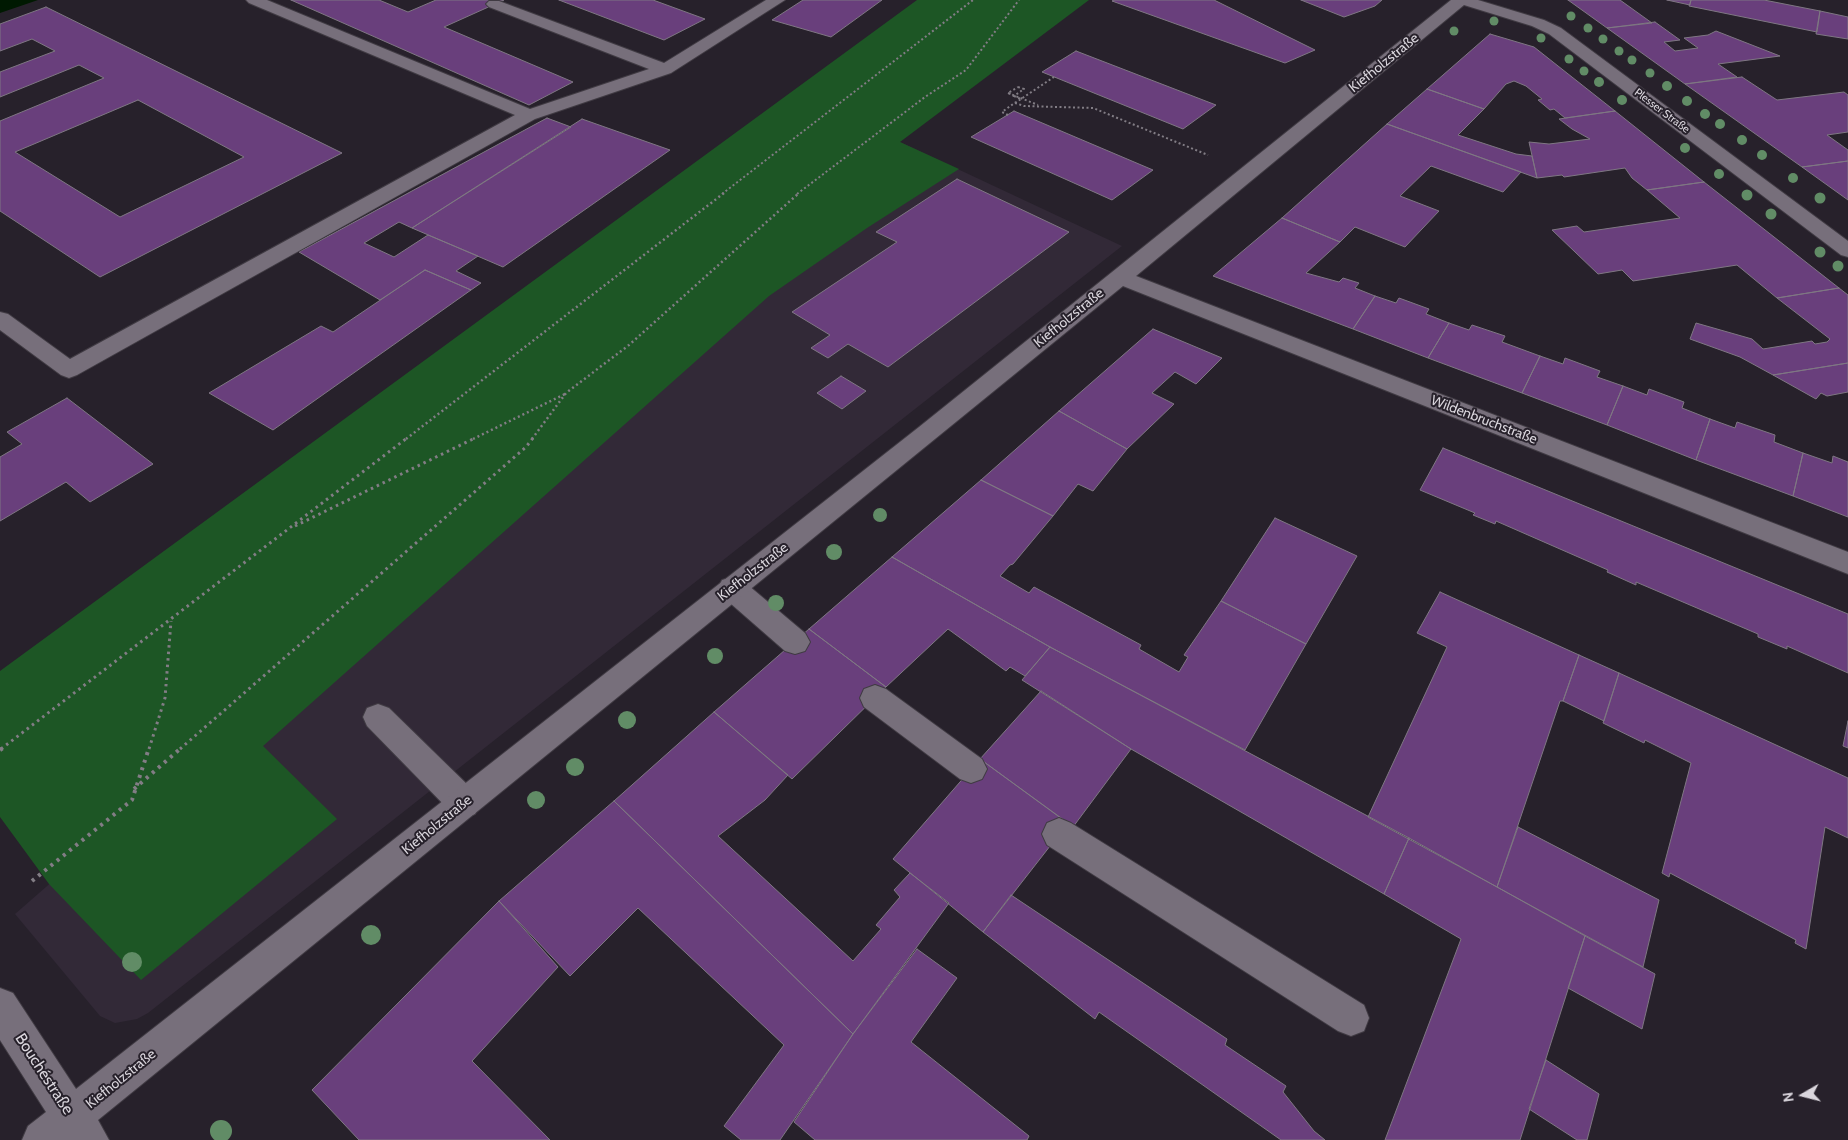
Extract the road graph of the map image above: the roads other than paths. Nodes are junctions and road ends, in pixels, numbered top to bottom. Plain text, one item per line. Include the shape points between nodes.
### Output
1 (254, 0) edge
2 (777, 0) edge
3 (1461, 0) edge
4 (494, 4) dead end
5 (665, 69) junction
6 (529, 115) junction
7 (1848, 251) edge
8 (1120, 277) junction
9 (0, 319) edge
10 (1848, 564) edge
11 (732, 588) junction
12 (795, 642) dead end
13 (875, 698) dead end
14 (378, 717) dead end
15 (971, 769) dead end
16 (464, 804) junction
17 (1059, 834) dead end
18 (0, 1006) edge
19 (1351, 1018) dead end
20 (68, 1133) edge

1 - 6 street
2 - 5 street
3 - 7 street, Plesser Straße via 1555,31
3 - 8 street, Kiefholzstraße
4 - 5 street
5 - 6 street
6 - 9 street via 69,370
8 - 10 street, Wildenbruchstraße
8 - 11 street, Kiefholzstraße
11 - 12 street
11 - 16 street, Kiefholzstraße
13 - 15 street
14 - 16 street
16 - 20 street, Kiefholzstraße
17 - 19 street
18 - 20 street, Bouchéstraße

